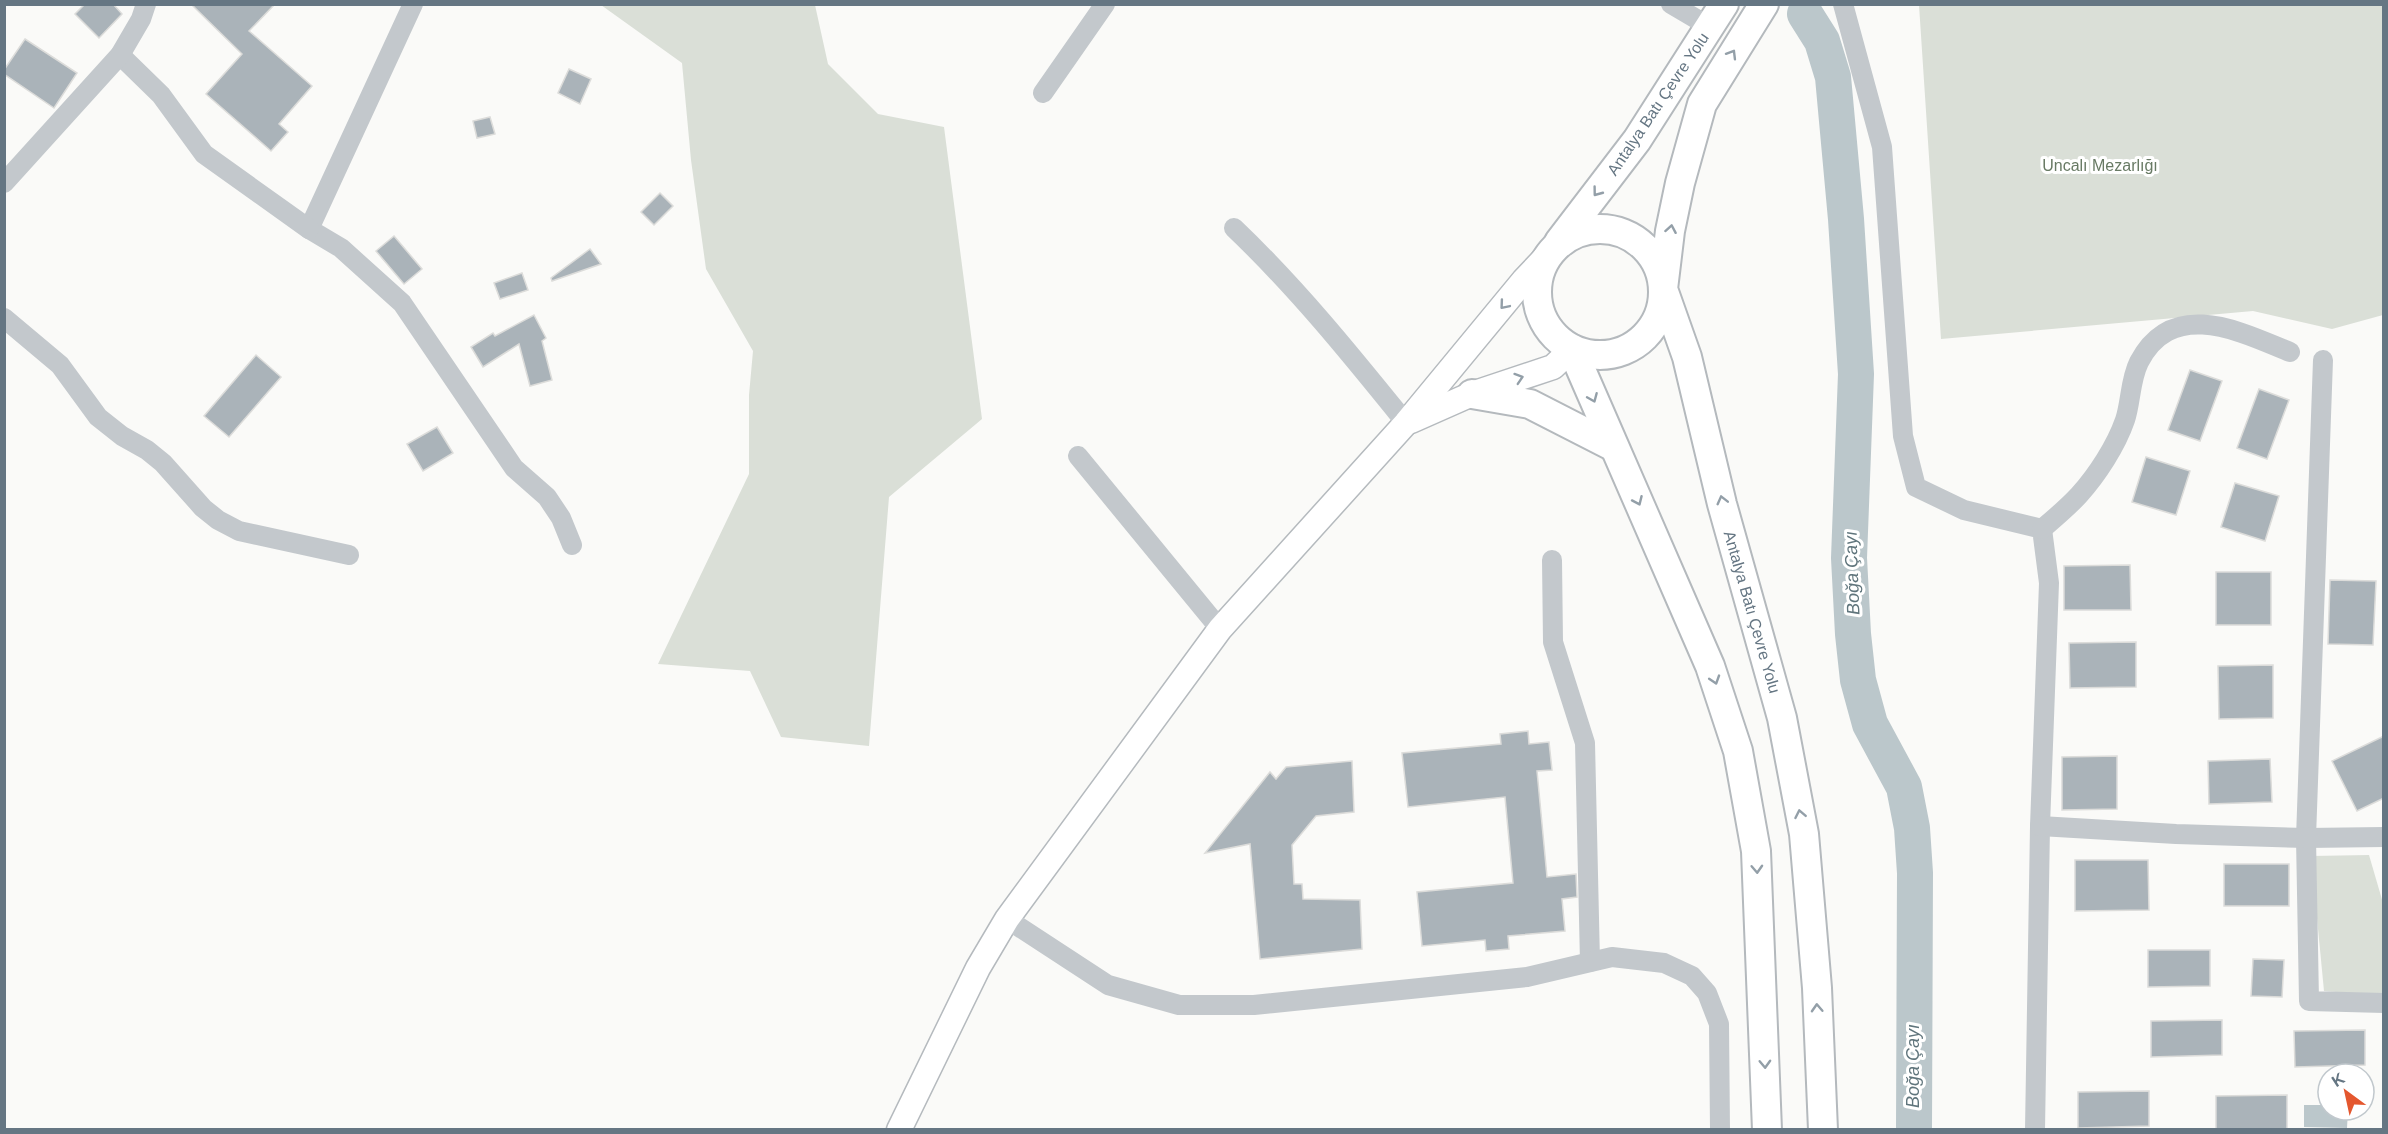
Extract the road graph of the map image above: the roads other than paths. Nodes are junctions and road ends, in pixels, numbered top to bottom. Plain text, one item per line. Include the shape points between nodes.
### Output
1 (146, 4) edge
2 (413, 4) edge
3 (1105, 4) edge
4 (1671, 4) edge
5 (1764, 4) edge
6 (1843, 4) edge
7 (1717, 16) edge
8 (120, 55) junction
9 (1043, 93) dead end
10 (4, 183) edge
11 (1234, 228) dead end
12 (309, 229) junction
13 (1557, 245) junction
14 (1663, 289) junction
15 (4, 318) edge
16 (1572, 349) junction
17 (2290, 352) dead end
18 (2323, 360) dead end
19 (1472, 394) junction
20 (1406, 423) junction
21 (1614, 447) junction
22 (1078, 456) dead end
23 (2042, 529) junction
24 (572, 545) dead end
25 (349, 555) dead end
26 (1552, 560) dead end
27 (1220, 629) junction
28 (2040, 826) junction
29 (2306, 838) junction
30 (2382, 842) edge
31 (1007, 919) junction
32 (1590, 962) junction
33 (2384, 1003) edge
34 (899, 1130) edge
35 (1720, 1130) edge
36 (1767, 1130) edge
37 (1823, 1130) edge
38 (2035, 1130) edge

1 - 8 street
2 - 12 street
3 - 9 street
4 - 7 street
14 -> 5 highway, Antalya Batı Çevre Yolu via 1680,183 1702,104
6 - 23 street via 1882,147 1903,436 1916,487 1964,510
7 -> 13 highway, Antalya Batı Çevre Yolu via 1637,140
8 - 10 street
8 - 12 street via 160,95 204,154
11 - 20 street via 1327,325
12 - 24 street via 341,248 402,303 514,468 547,497
13 - 14 highway via 1572,235 1593,229 1618,231 1640,242 1652,256
13 - 16 highway via 1544,262 1536,296 1545,325 1555,338
13 -> 20 main road, Antalya Batı Çevre Yolu
14 - 16 highway via 1657,319 1635,345 1596,356
37 -> 14 highway, Antalya Batı Çevre Yolu via 1804,834 1782,718 1722,504 1687,357
15 - 25 street via 60,365 98,417 163,463 218,520 239,531
19 -> 16 main road via 1553,367
16 -> 21 highway
17 - 23 street via 2217,325 2186,326 2165,334 2138,364 2124,421 2105,458 2080,494
18 - 29 street
19 - 20 main road
19 - 21 highway via 1530,404
20 - 27 main road, Antalya Batı Çevre Yolu
21 -> 36 highway via 1710,666 1738,751 1756,851
22 - 27 street
23 - 28 street via 2049,583
26 - 32 street via 1553,642 1585,743
27 - 31 main road, Antalya Batı Çevre Yolu
28 - 29 street
28 - 38 street
29 - 30 street
29 - 33 street via 2309,1001
31 - 32 street via 1108,985 1179,1005 1254,1005 1515,978
31 - 34 main road, Antalya Batı Çevre Yolu via 978,968
32 - 35 street via 1612,957 1664,963 1692,976 1707,993 1719,1024

